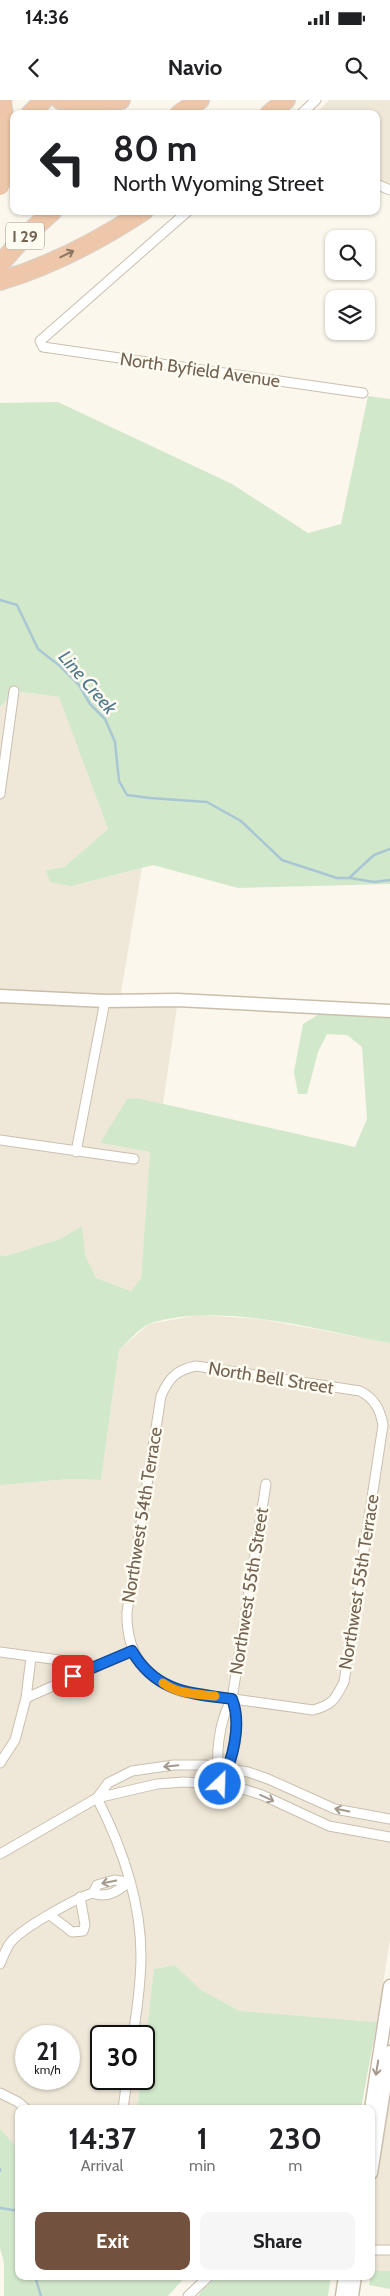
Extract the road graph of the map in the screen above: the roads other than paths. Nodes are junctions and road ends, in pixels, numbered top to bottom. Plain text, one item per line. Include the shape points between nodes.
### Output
1 (2, 100) edge
2 (44, 100) edge
3 (60, 100) edge
4 (200, 100) edge
5 (286, 100) edge
6 (316, 100) edge
7 (114, 101) edge
8 (34, 110) edge
9 (185, 110) edge
10 (274, 110) edge
11 (305, 110) edge
12 (10, 136) edge
13 (0, 150) edge
14 (0, 186) edge
15 (48, 215) edge
16 (137, 215) edge
17 (183, 215) edge
18 (0, 264) edge
19 (0, 281) edge
20 (363, 394) dead end
21 (14, 691) dead end
22 (0, 794) edge
23 (0, 996) edge
24 (105, 1001) junction
25 (390, 1011) edge
26 (0, 1140) edge
27 (76, 1152) junction
28 (134, 1159) dead end
29 (168, 1381) joint
30 (376, 1403) joint
31 (266, 1484) dead end
32 (132, 1651) junction
33 (0, 1652) edge
34 (31, 1657) junction
35 (87, 1669) junction
36 (26, 1698) junction
37 (232, 1699) junction
38 (222, 1731) junction
39 (234, 1733) junction
40 (0, 1763) edge
41 (217, 1766) junction
42 (229, 1768) junction
43 (220, 1784) junction
44 (96, 1798) junction
45 (390, 1819) edge
46 (390, 1837) edge
47 (0, 1854) edge
48 (129, 1882) junction
49 (80, 1897) junction
50 (50, 1915) junction
51 (0, 1964) edge
52 (390, 1986) edge
53 (135, 2025) edge
54 (390, 2052) edge
55 (126, 2090) edge
56 (0, 2093) edge
57 (21, 2105) edge
58 (124, 2105) edge
59 (372, 2105) edge
60 (375, 2148) edge
61 (375, 2250) edge
62 (390, 2250) edge
63 (205, 2280) edge
64 (344, 2280) edge
65 (354, 2280) edge
66 (188, 2296) edge
67 (342, 2296) edge
68 (352, 2296) edge

1 - 14 highway, bridge via 5,163
2 - 8 highway
3 - 7 highway
4 - 9 highway
5 - 10 highway
6 - 11 street
12 - 13 highway
15 - 18 highway, I 29
19 -> 16 highway via 23,274 95,240
17 - 20 street, North Byfield Avenue via 40,341 43,347
21 - 22 street
23 - 24 main road
24 - 25 main road via 177,1000
24 - 27 street
26 - 27 street
27 - 28 street
29 - 30 street, North Bell Street via 174,1374 196,1366 360,1391
29 - 32 street, Northwest 54th Terrace via 160,1396 127,1612
30 - 37 street, Northwest 55th Terrace via 383,1424 344,1682 334,1701 313,1710
31 - 37 street, Northwest 55th Street
32 - 35 street
32 - 37 street via 139,1663 169,1687
33 - 34 street
34 - 35 street via 74,1662
34 - 36 street
35 - 36 street
36 - 40 street via 15,1740
37 - 38 street, Northwest 55th Street via 224,1712
37 - 39 street, Northwest 55th Street via 237,1713
38 - 39 street
38 - 41 street, Northwest 55th Street
39 - 42 street, Northwest 55th Street
41 - 42 street
41 - 43 street, Northwest 55th Street
41 -> 44 street via 174,1765 132,1771 108,1783
42 - 43 street, Northwest 55th Street
45 -> 42 street via 335,1809 276,1782
43 - 44 street via 157,1784
43 -> 46 street via 262,1795 329,1826
44 - 47 street
44 - 48 street via 120,1852
48 - 49 street via 114,1880 97,1885 93,1893
48 - 53 street via 141,1954
49 - 50 street
49 - 50 street via 83,1930 72,1932
50 - 51 street via 14,1939
52 -> 59 main road
54 - 60 main road
55 - 58 street
56 - 57 street
61 - 62 street
63 - 66 street
64 - 67 main road
65 - 68 main road

